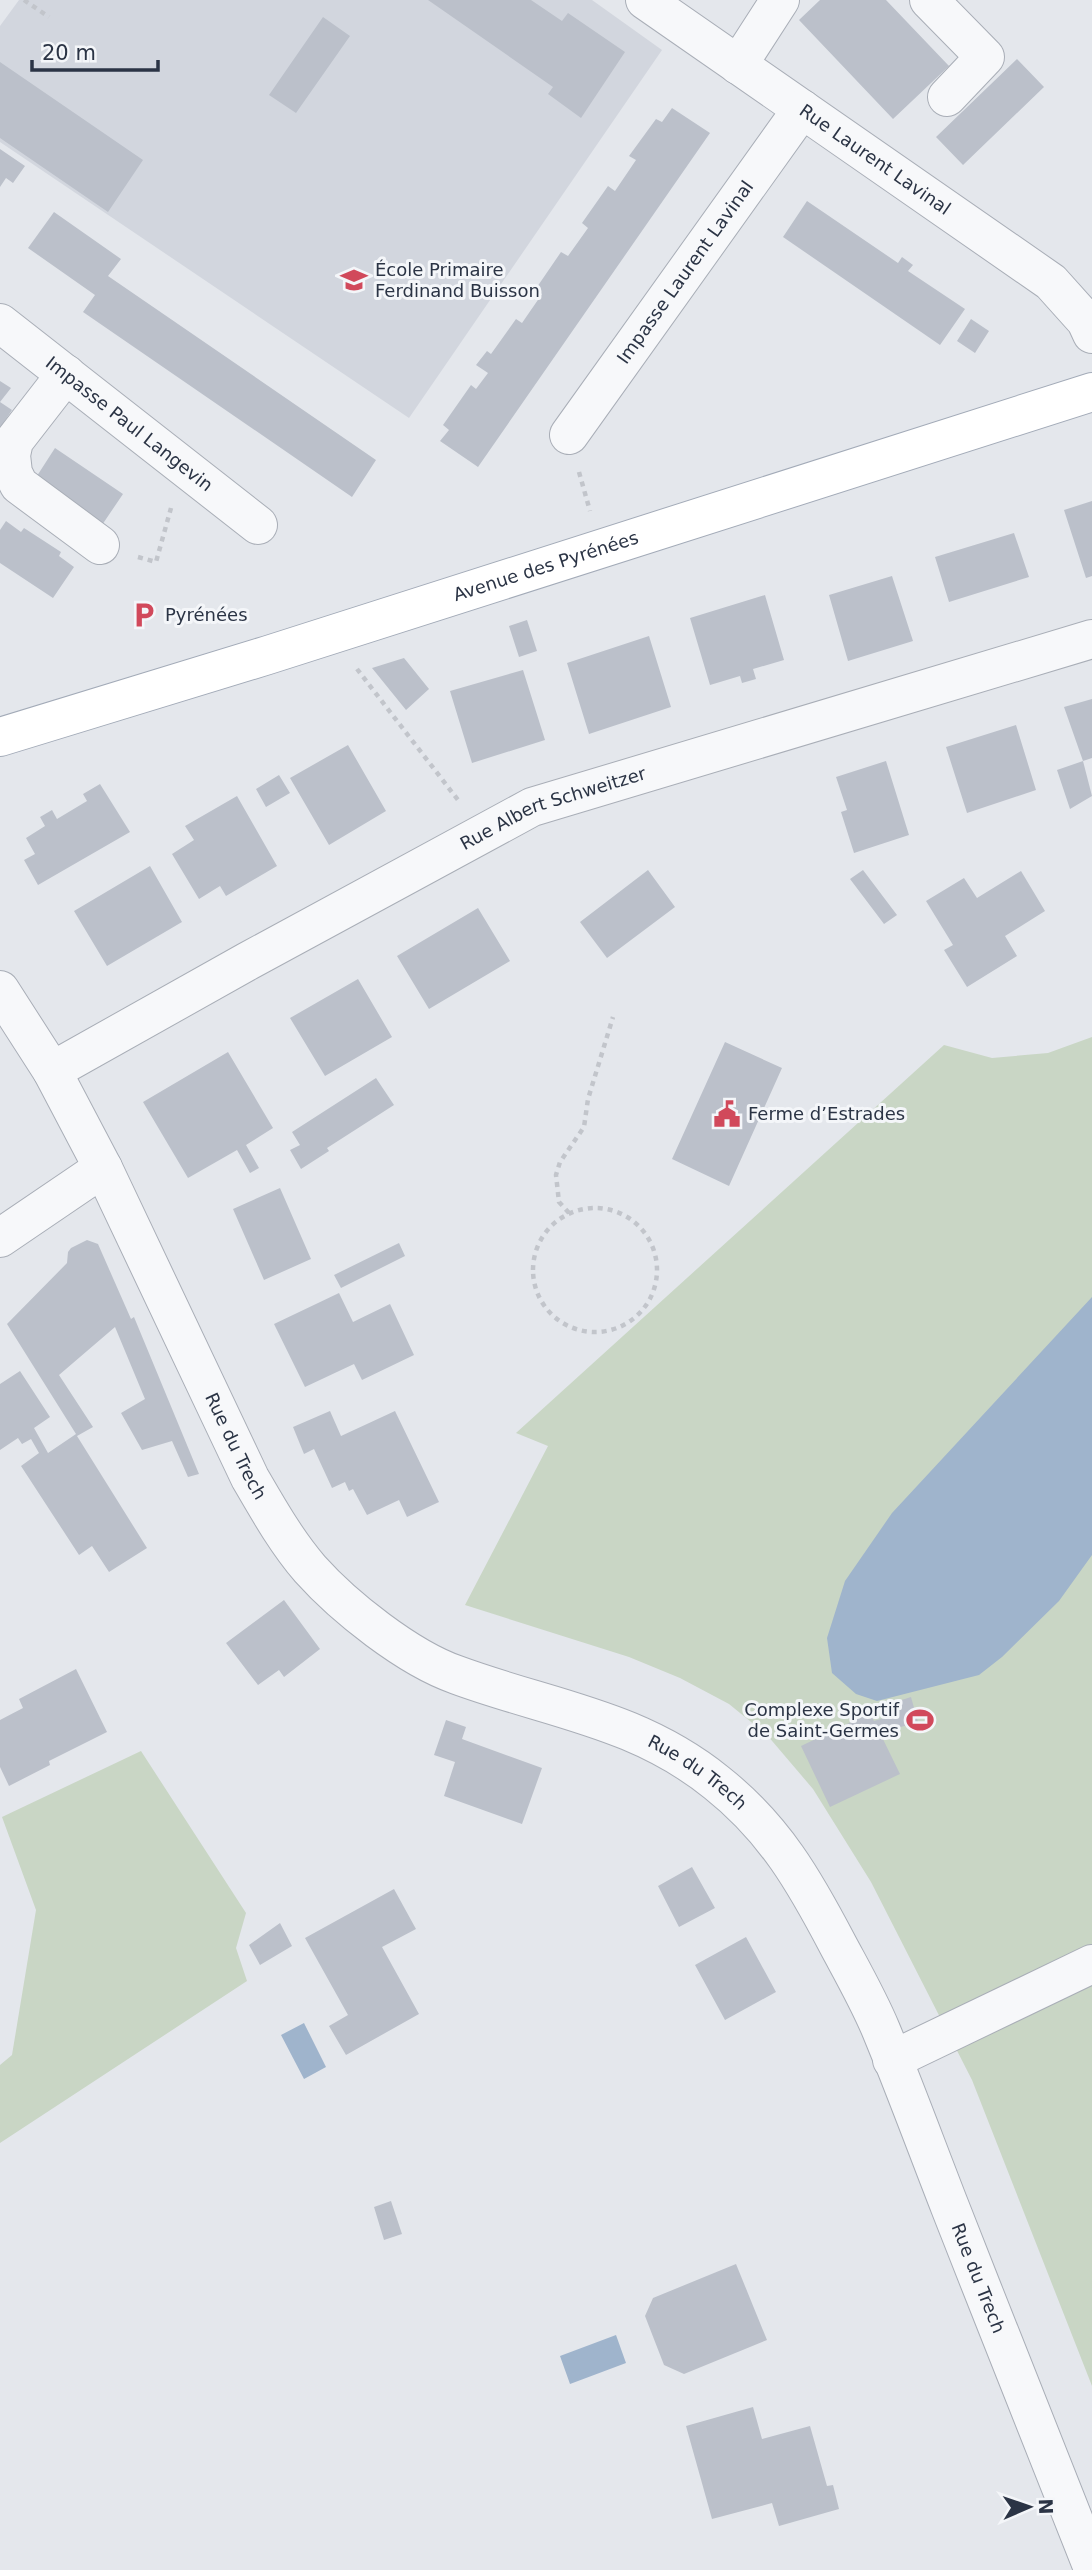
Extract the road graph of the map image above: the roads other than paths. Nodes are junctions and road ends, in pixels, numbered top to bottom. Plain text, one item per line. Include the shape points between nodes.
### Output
1 (645, 0) edge
2 (780, 0) edge
3 (929, 0) edge
4 (738, 65) junction
5 (947, 97) dead end
6 (802, 109) junction
7 (0, 323) edge
8 (1092, 334) edge
9 (65, 374) junction
10 (1092, 391) edge
11 (569, 435) road end
12 (258, 525) dead end
13 (100, 545) road end
14 (1092, 639) edge
15 (0, 737) edge
16 (0, 989) edge
17 (52, 1071) junction
18 (103, 1168) junction
19 (0, 1238) edge
20 (1092, 1964) edge
21 (892, 2060) junction
22 (1092, 2567) edge

1 - 4 street, Rue Laurent Lavinal
2 - 4 street
3 - 5 street via 985,57
4 - 6 street, Rue Laurent Lavinal
6 - 8 street, Rue Laurent Lavinal via 1051,282
6 - 11 street, Impasse Laurent Lavinal
7 - 9 street, Impasse Paul Langevin
9 - 12 street, Impasse Paul Langevin
9 - 13 street via 14,441 13,472 19,485
10 - 15 main road, Avenue des Pyrénées
14 - 17 street, Rue Albert Schweitzer via 532,807
16 - 17 street, Rue du Trech
17 - 18 street, Rue du Trech
18 - 19 street
18 - 21 street, Rue du Trech via 250,1478 274,1521 311,1570 373,1627 413,1654 454,1674 622,1727 660,1745 718,1783 784,1851 815,1899
20 - 21 street
21 - 22 street, Rue du Trech

